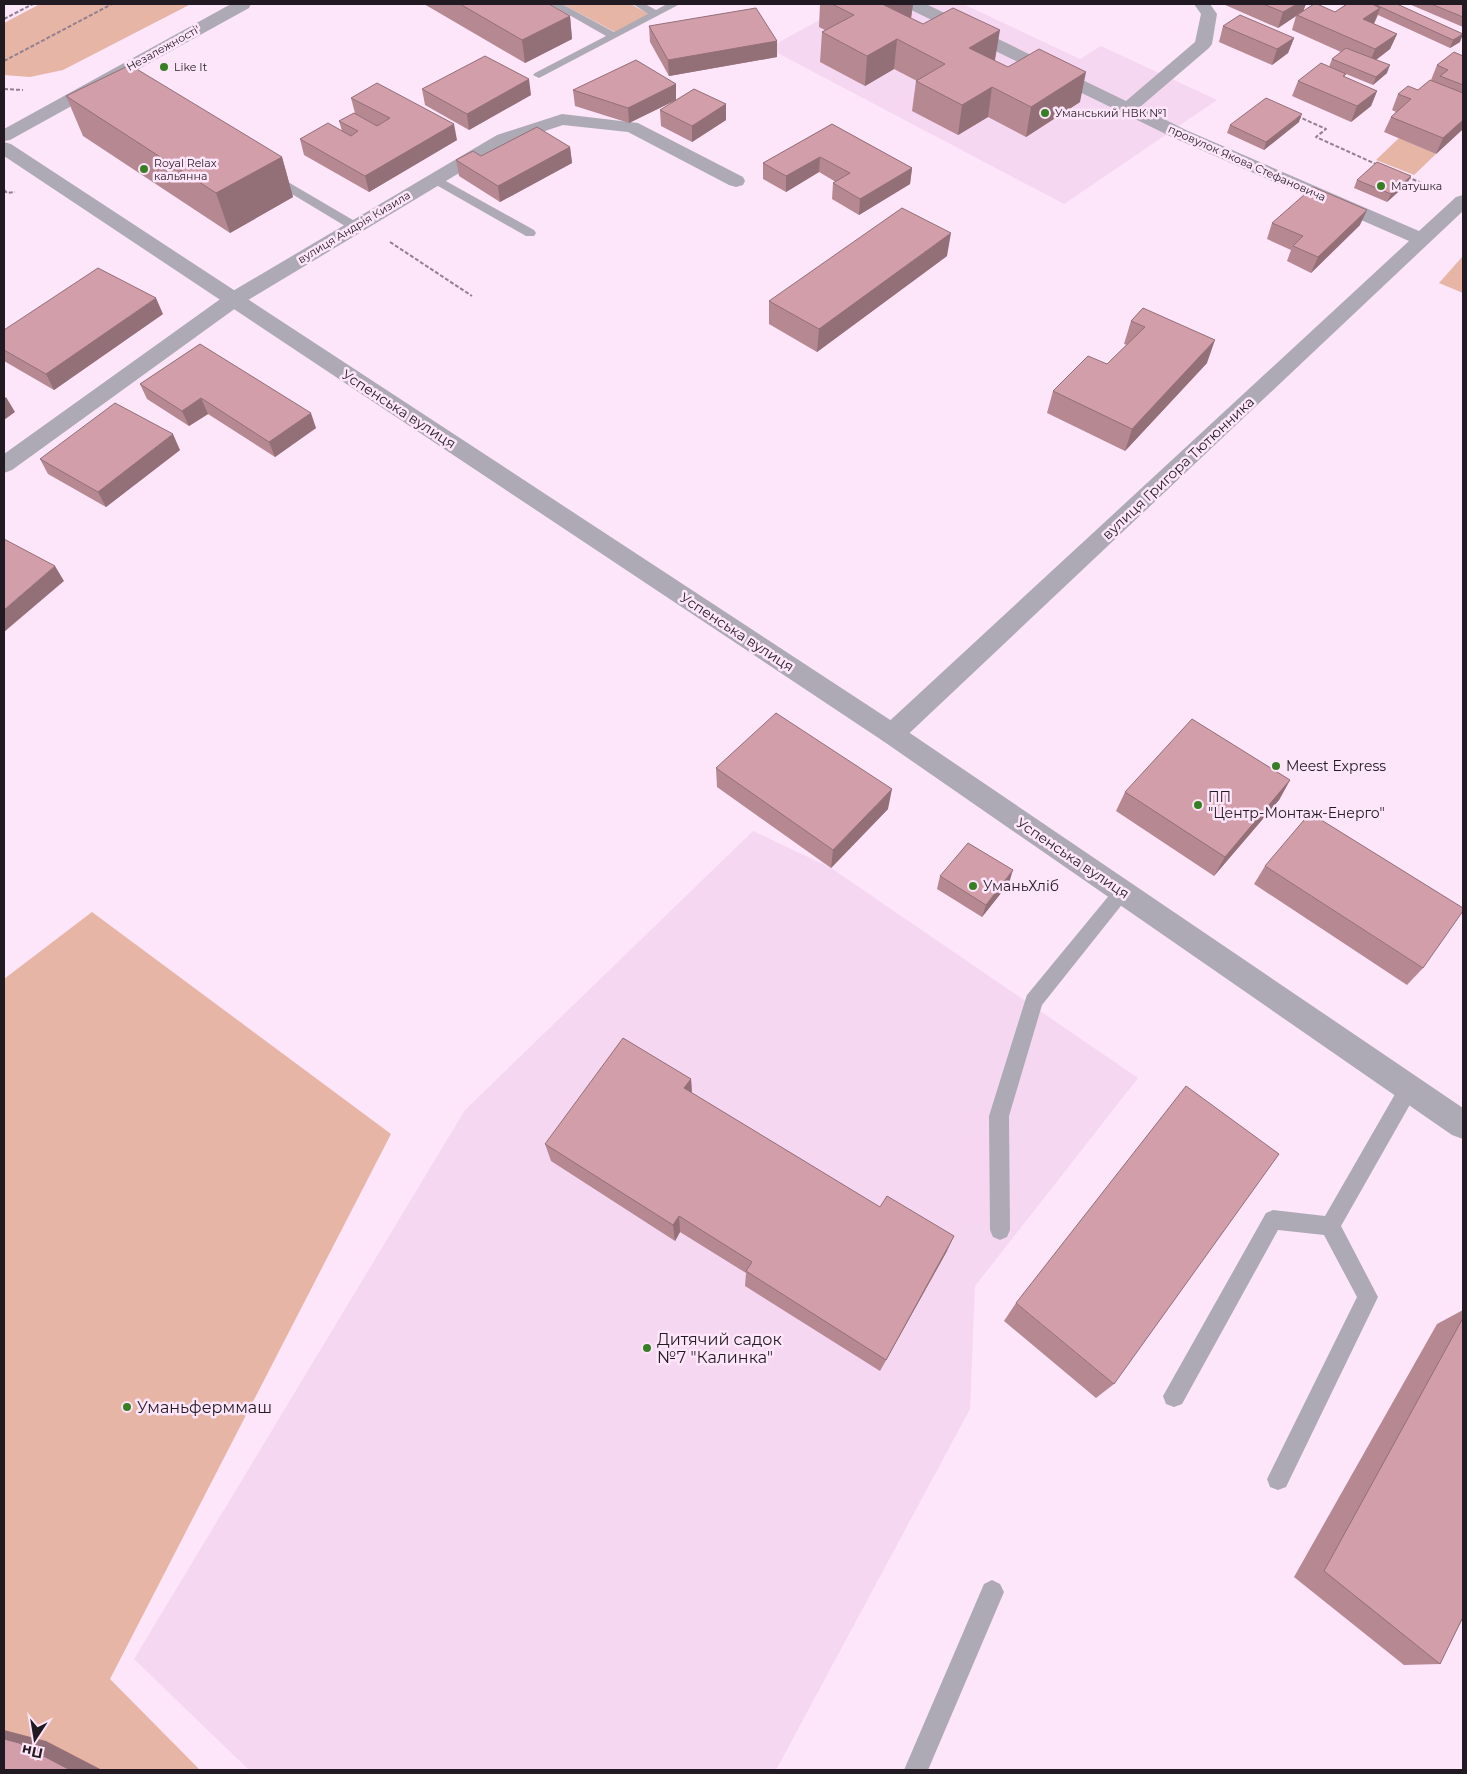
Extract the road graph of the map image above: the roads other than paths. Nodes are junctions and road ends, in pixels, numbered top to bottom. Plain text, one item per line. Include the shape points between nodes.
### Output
1 (243, 4) edge
2 (555, 4) edge
3 (638, 4) edge
4 (675, 4) edge
5 (913, 4) edge
6 (1202, 4) edge
7 (656, 14) junction
8 (614, 36) junction
9 (539, 75) dead end
10 (1127, 109) junction
11 (4, 136) edge
12 (4, 148) edge
13 (263, 170) edge
14 (435, 179) junction
15 (736, 181) dead end
16 (1463, 201) edge
17 (357, 224) junction
18 (530, 233) dead end
19 (1423, 240) junction
20 (233, 300) junction
21 (4, 465) edge
22 (892, 734) junction
23 (1122, 892) junction
24 (1409, 1088) junction
25 (1463, 1125) edge
26 (1330, 1226) junction
27 (1000, 1230) dead end
28 (1174, 1396) dead end
29 (1278, 1479) dead end
30 (992, 1592) dead end
31 (916, 1770) edge

1 - 11 street, Незалежності' via 114,80
2 - 8 lane
3 - 7 lane
4 - 7 lane
5 - 10 street, провулок Якова Стефановича
6 - 10 street via 1209,14 1204,44
7 - 8 lane
8 - 9 lane
10 - 19 street, провулок Якова Стефановича
12 - 20 street, Успенська вулиця
13 - 17 lane
14 - 15 street, вулиця Андрія Кизила via 503,139 562,119 632,127
14 - 17 street, вулиця Андрія Кизила
14 - 18 lane
16 - 19 street, вулиця Григора Тютюнника
17 - 20 street, вулиця Андрія Кизила
19 - 22 street, вулиця Григора Тютюнника
20 - 21 street, вулиця Андрія Кизила
20 - 22 street, Успенська вулиця
22 - 23 street, Успенська вулиця
23 - 24 street, Успенська вулиця
23 - 27 lane via 1034,1001 999,1116
24 - 25 street, Успенська вулиця
24 - 26 lane
26 - 28 lane via 1273,1220
26 - 29 lane via 1368,1297
30 - 31 lane

